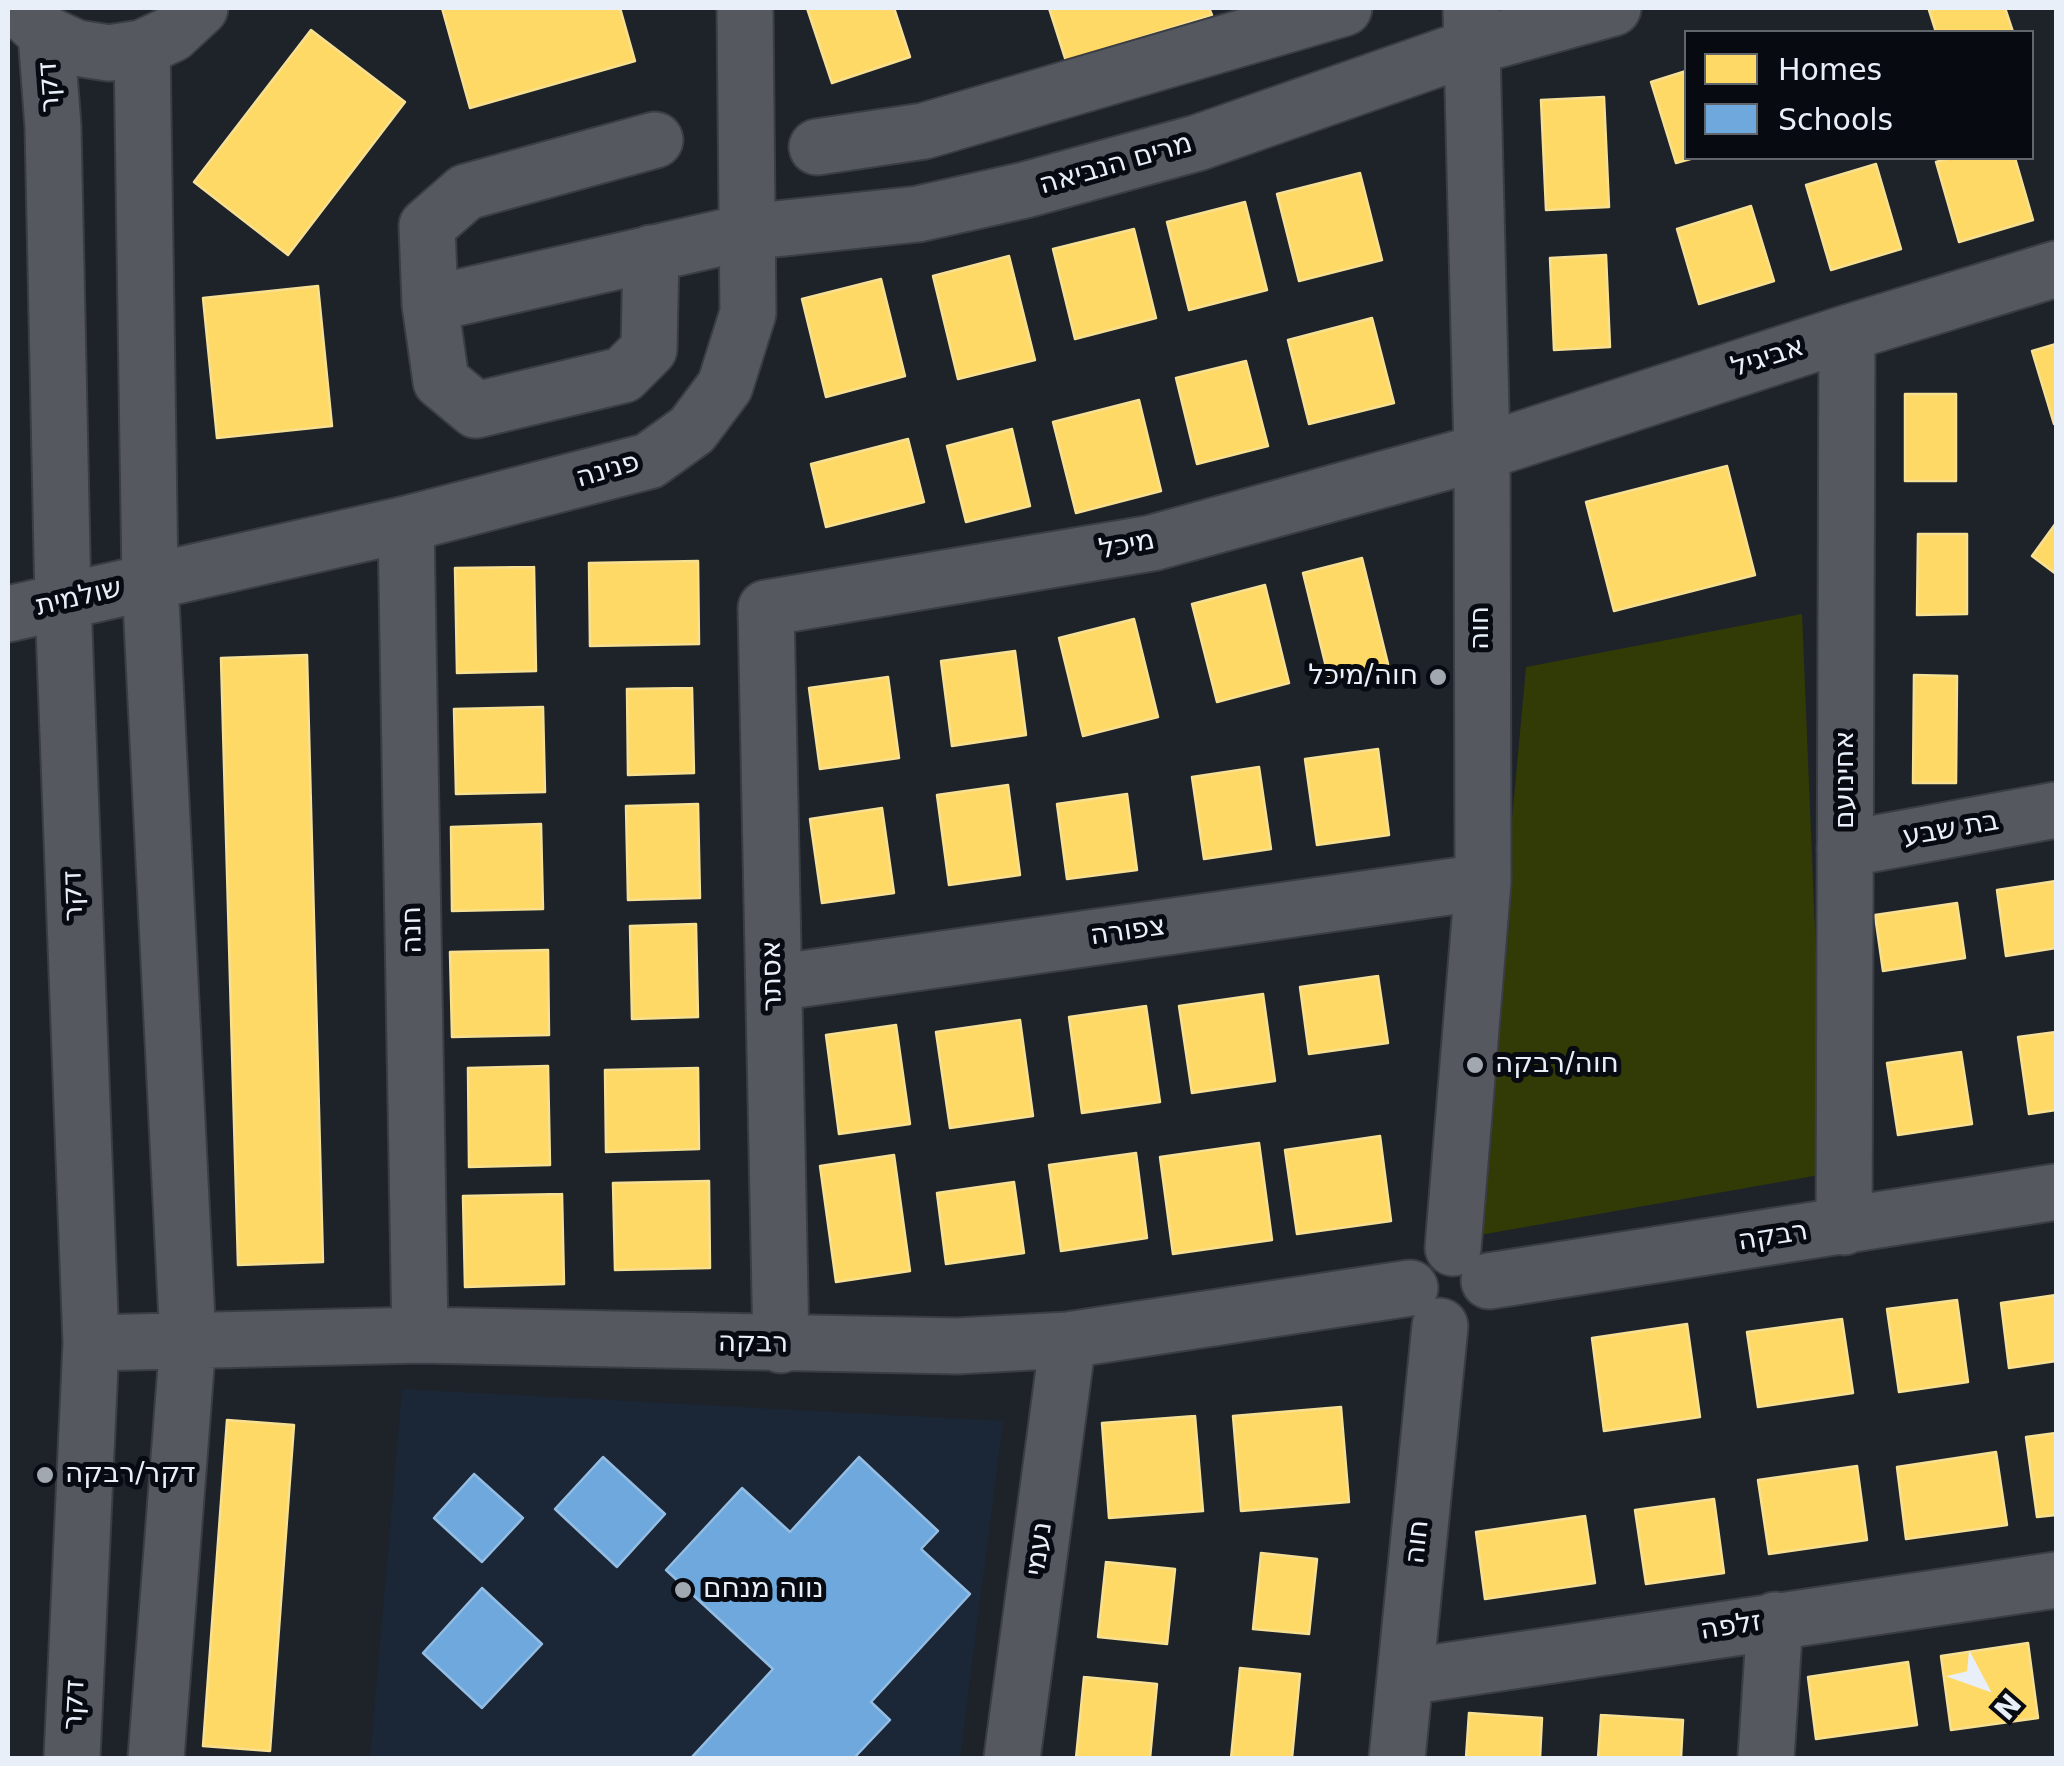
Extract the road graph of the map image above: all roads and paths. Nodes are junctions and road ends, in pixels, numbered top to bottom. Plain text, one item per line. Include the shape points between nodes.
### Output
1 (200, 8) edge
2 (745, 8) edge
3 (1344, 8) edge
4 (1613, 8) edge
5 (33, 20) edge
6 (1471, 27) edge
7 (142, 48) junction
8 (655, 140) dead end
9 (816, 147) dead end
10 (748, 232) junction
11 (652, 254) junction
12 (2056, 269) edge
13 (430, 304) junction
14 (1847, 333) junction
15 (1482, 452) junction
16 (406, 524) junction
17 (150, 581) junction
18 (63, 601) junction
19 (766, 608) joint
20 (8, 614) edge
21 (2056, 810) edge
22 (1845, 849) junction
23 (1483, 882) junction
24 (774, 984) junction
25 (2056, 1192) edge
26 (1844, 1227) junction
27 (1471, 1264) junction
28 (1425, 1307) junction
29 (420, 1336) junction
30 (1068, 1340) junction
31 (188, 1341) junction
32 (91, 1343) junction
33 (781, 1345) junction
34 (2056, 1580) edge
35 (1776, 1620) junction
36 (1405, 1677) junction
37 (72, 1758) edge
38 (156, 1758) edge
39 (1012, 1758) edge
40 (1397, 1758) edge
41 (1766, 1758) edge

1 - 7 street via 172,34
2 - 10 street, פנינה
3 - 9 street via 924,131
4 - 6 street, מרים הנביאה
5 - 7 street via 76,48
5 - 18 street, דקר via 52,128
6 - 10 street, מרים הנביאה via 1197,143 918,214
6 - 15 street, חוה
7 - 17 street
8 - 13 street via 466,192 426,226
10 - 11 street, מרים הנביאה
10 - 16 street, פנינה via 748,313 725,386 692,430 649,461
11 - 13 street, מרים הנביאה
11 - 13 street via 650,350 622,375 476,410 441,381
12 - 14 street, אביגיל
14 - 15 street, אביגיל
14 - 22 street, אחינועם
15 - 19 street, מיכל via 1152,543
15 - 23 street, חוה
16 - 17 street, פנינה
16 - 29 street, חנה
17 - 18 street, שולמית
17 - 31 street
18 - 20 street, שולמית
18 - 32 street, דקר
19 - 24 street, אסתר
21 - 22 street, בת שבע
22 - 26 street, אחינועם
23 - 24 street, צפורה
23 - 27 street, חוה
24 - 33 street, אסתר
25 - 26 street, רבקה
26 - 27 street, רבקה
27 - 28 street, רבקה via 1489,1296 1471,1322 1456,1326
28 - 30 street, רבקה
28 - 36 street, חוה
29 - 31 street, רבקה
29 - 33 street, רבקה
30 - 33 street, רבקה
30 - 39 street, נעמי
31 - 32 street, רבקה
31 - 38 street
32 - 37 street, דקר
34 - 35 street, זלפה
35 - 36 street, זלפה
35 - 41 street
36 - 40 street, חוה

